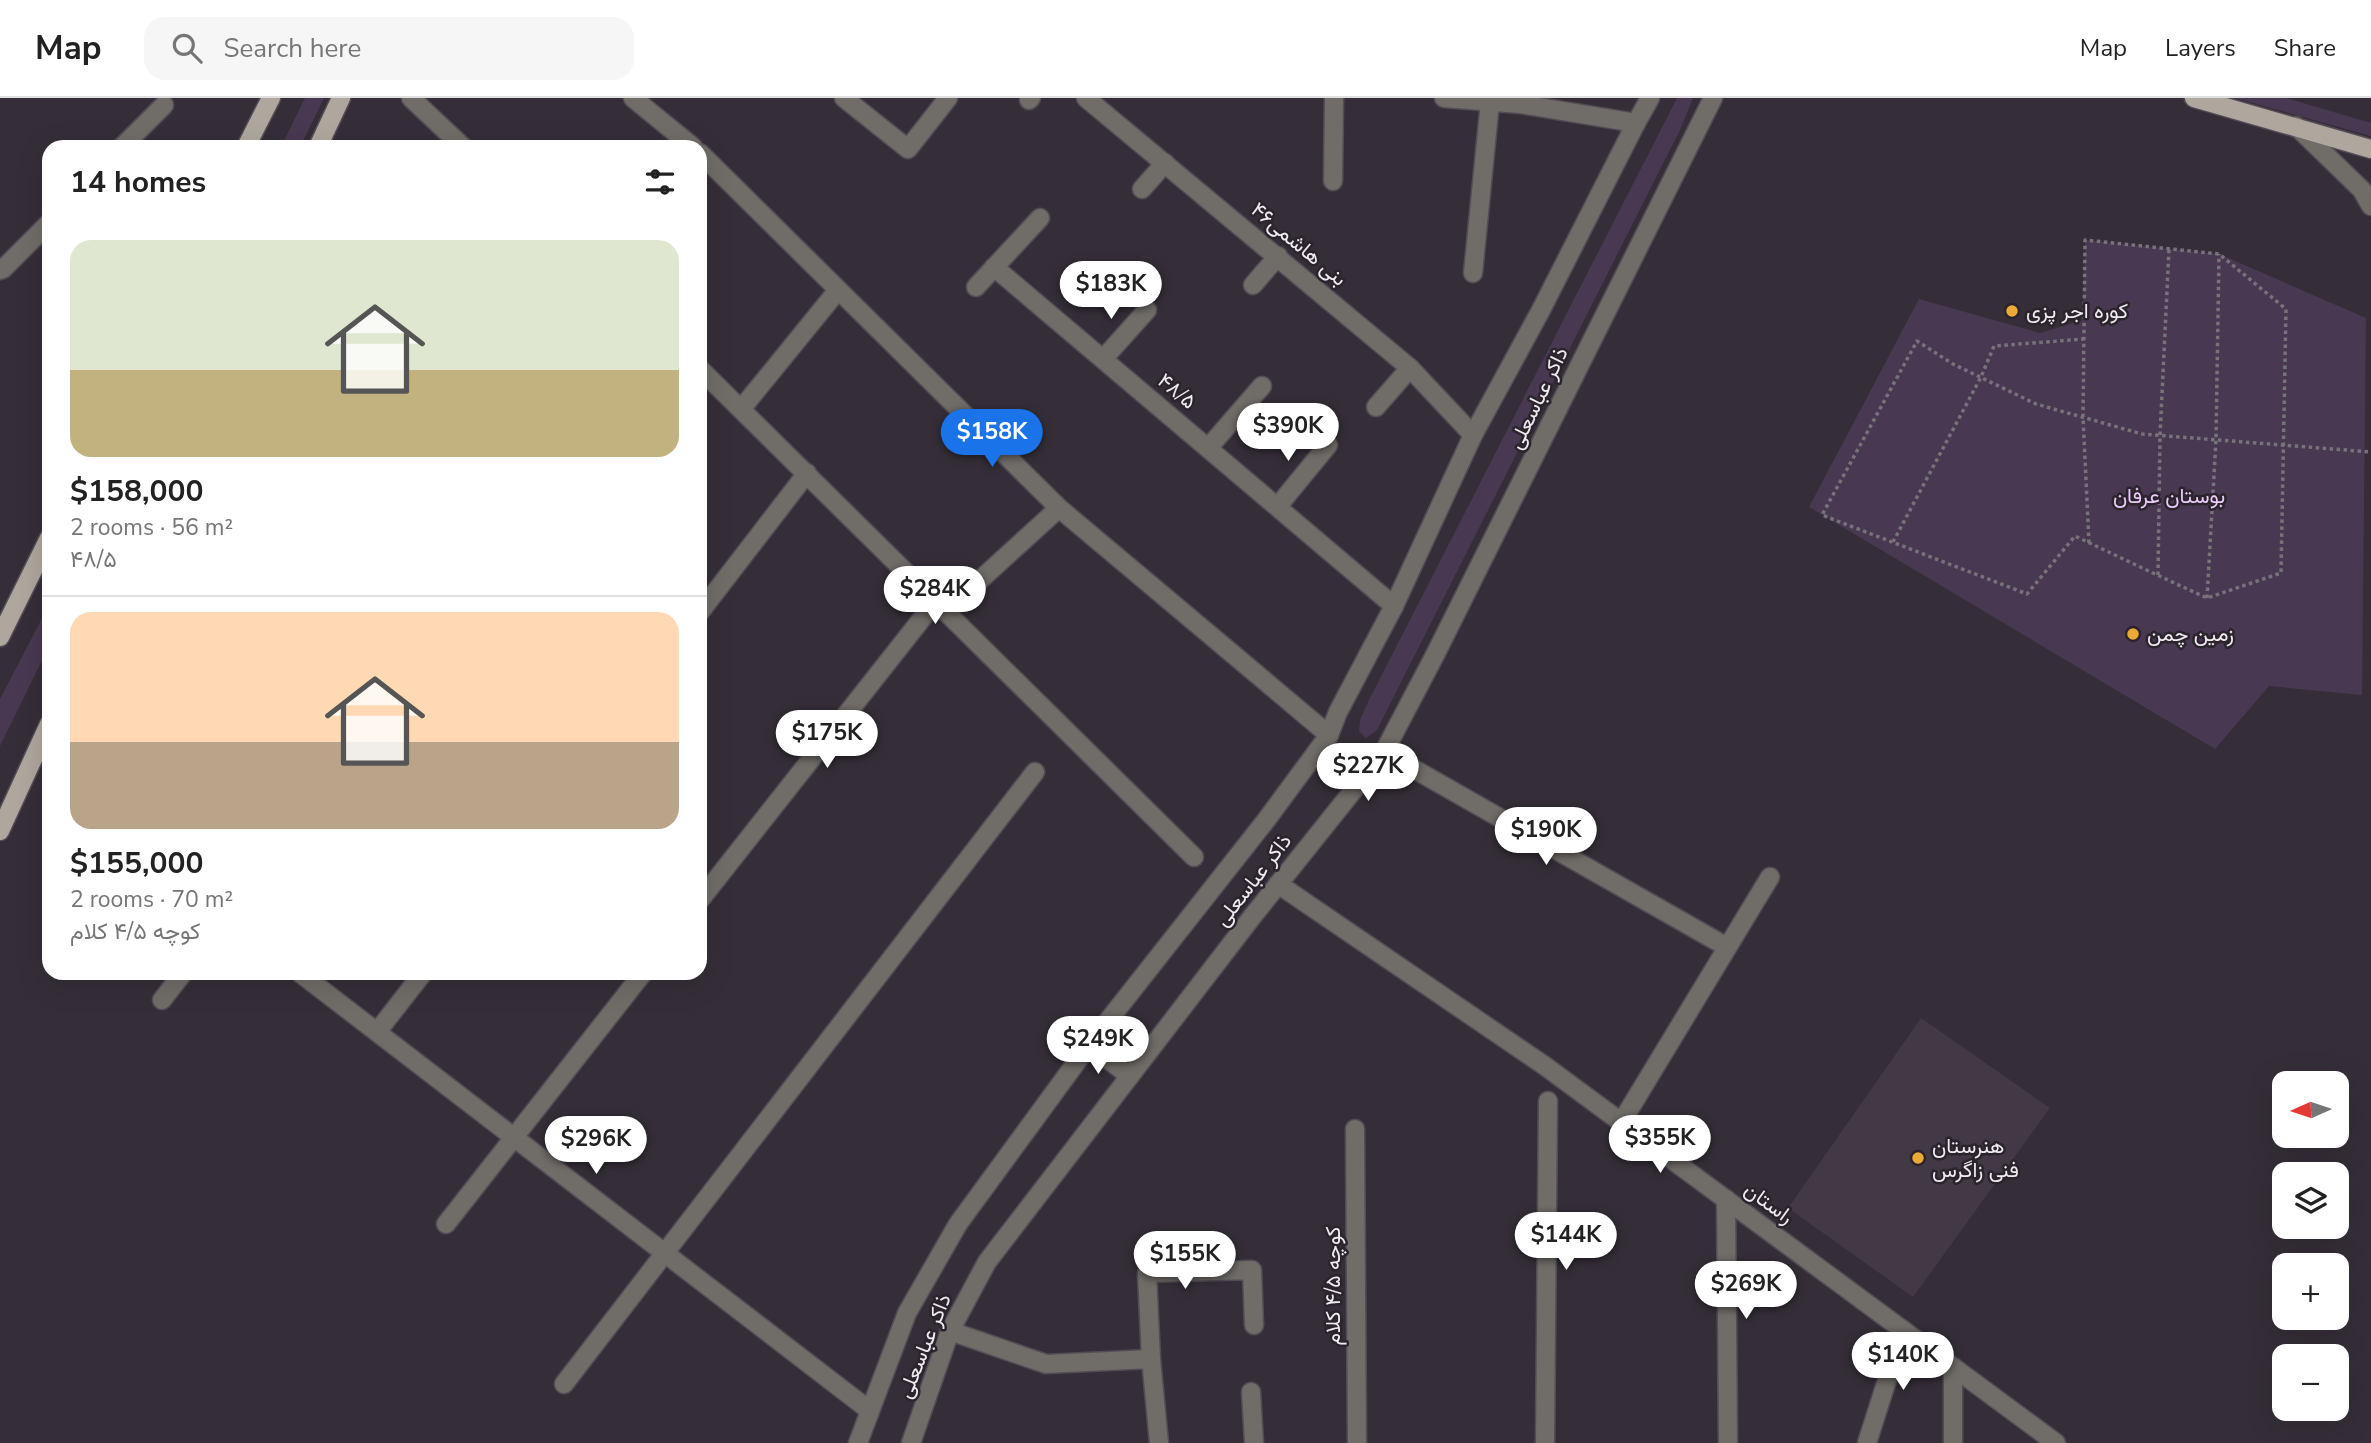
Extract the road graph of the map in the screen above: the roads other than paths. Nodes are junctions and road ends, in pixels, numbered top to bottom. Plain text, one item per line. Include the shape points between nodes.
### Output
1 (271, 98) edge
2 (341, 98) edge
3 (411, 98) edge
4 (633, 98) edge
5 (844, 98) edge
6 (948, 98) edge
7 (1086, 98) edge
8 (1334, 98) edge
9 (1444, 98) edge
10 (1650, 98) edge
11 (1713, 98) edge
12 (2194, 98) edge
13 (1520, 101) edge
14 (1490, 102) junction
15 (163, 105) dead end
16 (1636, 123) junction
17 (2296, 126) junction
18 (129, 140) edge
19 (250, 140) edge
20 (321, 140) edge
21 (456, 140) edge
22 (685, 140) edge
23 (2371, 149) edge
24 (707, 160) edge
25 (1165, 163) junction
26 (1333, 181) dead end
27 (1142, 189) dead end
28 (2371, 206) edge
29 (1040, 218) dead end
30 (42, 230) edge
31 (1278, 256) junction
32 (994, 267) junction
33 (0, 270) edge
34 (1473, 273) dead end
35 (1253, 285) dead end
36 (976, 287) dead end
37 (838, 290) junction
38 (1147, 310) dead end
39 (1104, 358) junction
40 (1410, 368) junction
41 (707, 376) edge
42 (1262, 386) dead end
43 (1376, 407) dead end
44 (742, 408) junction
45 (1473, 435) junction
46 (1328, 445) dead end
47 (1209, 447) junction
48 (807, 472) junction
49 (1278, 506) junction
50 (1059, 509) junction
51 (42, 552) edge
52 (707, 603) edge
53 (1394, 606) junction
54 (947, 611) junction
55 (924, 616) dead end
56 (0, 637) edge
57 (1329, 735) junction
58 (42, 739) edge
59 (1384, 752) junction
60 (1035, 772) dead end
61 (0, 831) edge
62 (1194, 857) dead end
63 (1770, 877) dead end
64 (1278, 884) junction
65 (707, 892) edge
66 (1727, 947) junction
67 (178, 980) edge
68 (309, 980) edge
69 (418, 980) edge
70 (637, 980) edge
71 (162, 1000) dead end
72 (377, 1032) junction
73 (1089, 1045) junction
74 (1130, 1076) junction
75 (1548, 1101) dead end
76 (1621, 1123) junction
77 (1355, 1129) dead end
78 (514, 1137) junction
79 (1726, 1199) junction
80 (446, 1224) dead end
81 (665, 1253) junction
82 (1254, 1325) dead end
83 (1903, 1330) junction
84 (950, 1331) junction
85 (1151, 1359) junction
86 (1953, 1367) junction
87 (564, 1384) dead end
88 (1251, 1392) dead end
89 (869, 1410) junction
90 (2048, 1440) edge
91 (858, 1443) edge
92 (911, 1443) edge
93 (1159, 1443) edge
94 (1254, 1443) edge
95 (1357, 1443) edge
96 (1545, 1443) edge
97 (1728, 1443) edge
98 (1867, 1443) edge
99 (1953, 1443) edge

1 - 19 main road
2 - 20 main road
3 - 21 street
4 - 22 street
5 - 6 street via 908,149
7 - 25 street, بنی هاشمی۴۶
8 - 26 street
9 - 14 street
10 - 16 street, ذاکر عباسعلی
11 - 59 street, ذاکر عباسعلی
12 - 17 main road
13 - 14 street
13 - 16 street
14 - 34 street
15 - 18 street
16 - 45 street, ذاکر عباسعلی
17 - 23 main road
17 - 28 street via 2362,190
24 - 37 street
25 - 27 street
25 - 31 street, بنی هاشمی۴۶
29 - 32 street
30 - 33 street
31 - 35 street
31 - 40 street, بنی هاشمی۴۶
32 - 36 street
32 - 39 street, ۴۸/۵
37 - 44 street
37 - 50 street
38 - 39 street
39 - 47 street, ۴۸/۵
40 - 43 street
40 - 45 street, بنی هاشمی۴۶
41 - 44 street
42 - 47 street
44 - 48 street
45 - 53 street, ذاکر عباسعلی
46 - 49 street
47 - 49 street, ۴۸/۵
48 - 52 street
48 - 54 street
49 - 53 street, ۴۸/۵
50 - 54 street
50 - 57 street
51 - 56 main road
53 - 57 street, ذاکر عباسعلی
54 - 62 street
55 - 65 street
57 - 73 street, ذاکر عباسعلی
58 - 61 main road
59 - 64 street, ذاکر عباسعلی
59 - 66 street
60 - 81 street
63 - 66 street
64 - 74 street, ذاکر عباسعلی
64 - 76 street, راستان
66 - 76 street
67 - 71 street
68 - 72 street
69 - 72 street
70 - 78 street
72 - 78 street
73 - 74 street
73 - 89 street, ذاکر عباسعلی via 958,1224 908,1312
74 - 84 street, ذاکر عباسعلی via 987,1262
75 - 96 street
76 - 79 street, راستان
77 - 95 street, کوچه ۴/۵ کلام
78 - 80 street
78 - 81 street
79 - 83 street, راستان
79 - 97 street
81 - 87 street
81 - 89 street
82 - 85 street via 1252,1269 1147,1273
83 - 86 street, راستان
83 - 98 street
84 - 85 street via 1046,1364
84 - 92 street, ذاکر عباسعلی
85 - 93 street
86 - 90 street, راستان
86 - 99 street
88 - 94 street
89 - 91 street, ذاکر عباسعلی

